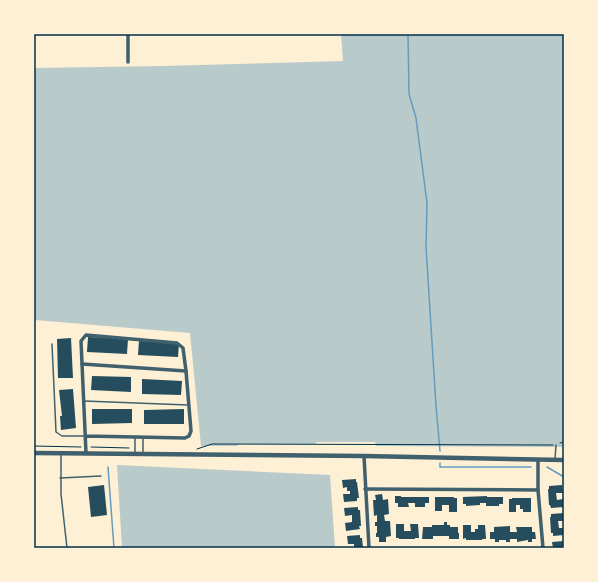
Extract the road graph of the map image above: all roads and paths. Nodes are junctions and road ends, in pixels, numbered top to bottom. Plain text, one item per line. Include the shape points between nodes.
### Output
1 (128, 34) edge
2 (128, 62) dead end
3 (52, 344) dead end
4 (82, 364) junction
5 (186, 371) junction
6 (84, 401) junction
7 (188, 405) junction
8 (86, 436) junction
9 (135, 438) junction
10 (143, 438) junction
11 (564, 442) edge
12 (556, 445) junction
13 (34, 446) edge
14 (86, 447) junction
15 (197, 449) dead end
16 (135, 451) junction
17 (34, 453) edge
18 (61, 453) junction
19 (86, 453) junction
20 (143, 454) junction
21 (364, 456) junction
22 (538, 460) junction
23 (555, 460) junction
24 (564, 460) edge
25 (102, 476) dead end
26 (60, 478) junction
27 (365, 489) junction
28 (538, 490) junction
29 (67, 548) edge
30 (369, 548) edge
31 (543, 548) edge

1 - 2 street
3 - 8 lane via 56,432 62,436
4 - 5 street
4 - 5 street via 81,341 86,335 177,343 183,348
4 - 6 street
5 - 7 street
6 - 7 lane
6 - 8 street
7 - 10 street via 191,431 189,436
8 - 9 street
8 - 14 street
9 - 10 street
9 - 16 lane
10 - 20 lane
11 - 12 path
12 - 15 path via 212,444
12 - 23 lane
13 - 14 path
14 - 16 path
14 - 19 street
16 - 19 street
16 - 20 street
17 - 18 street
18 - 19 street
18 - 26 lane
20 - 21 street
21 - 22 street
21 - 27 street
22 - 23 street
22 - 28 street
23 - 24 street
25 - 26 lane
26 - 29 lane
27 - 28 street
27 - 30 street
28 - 31 street

